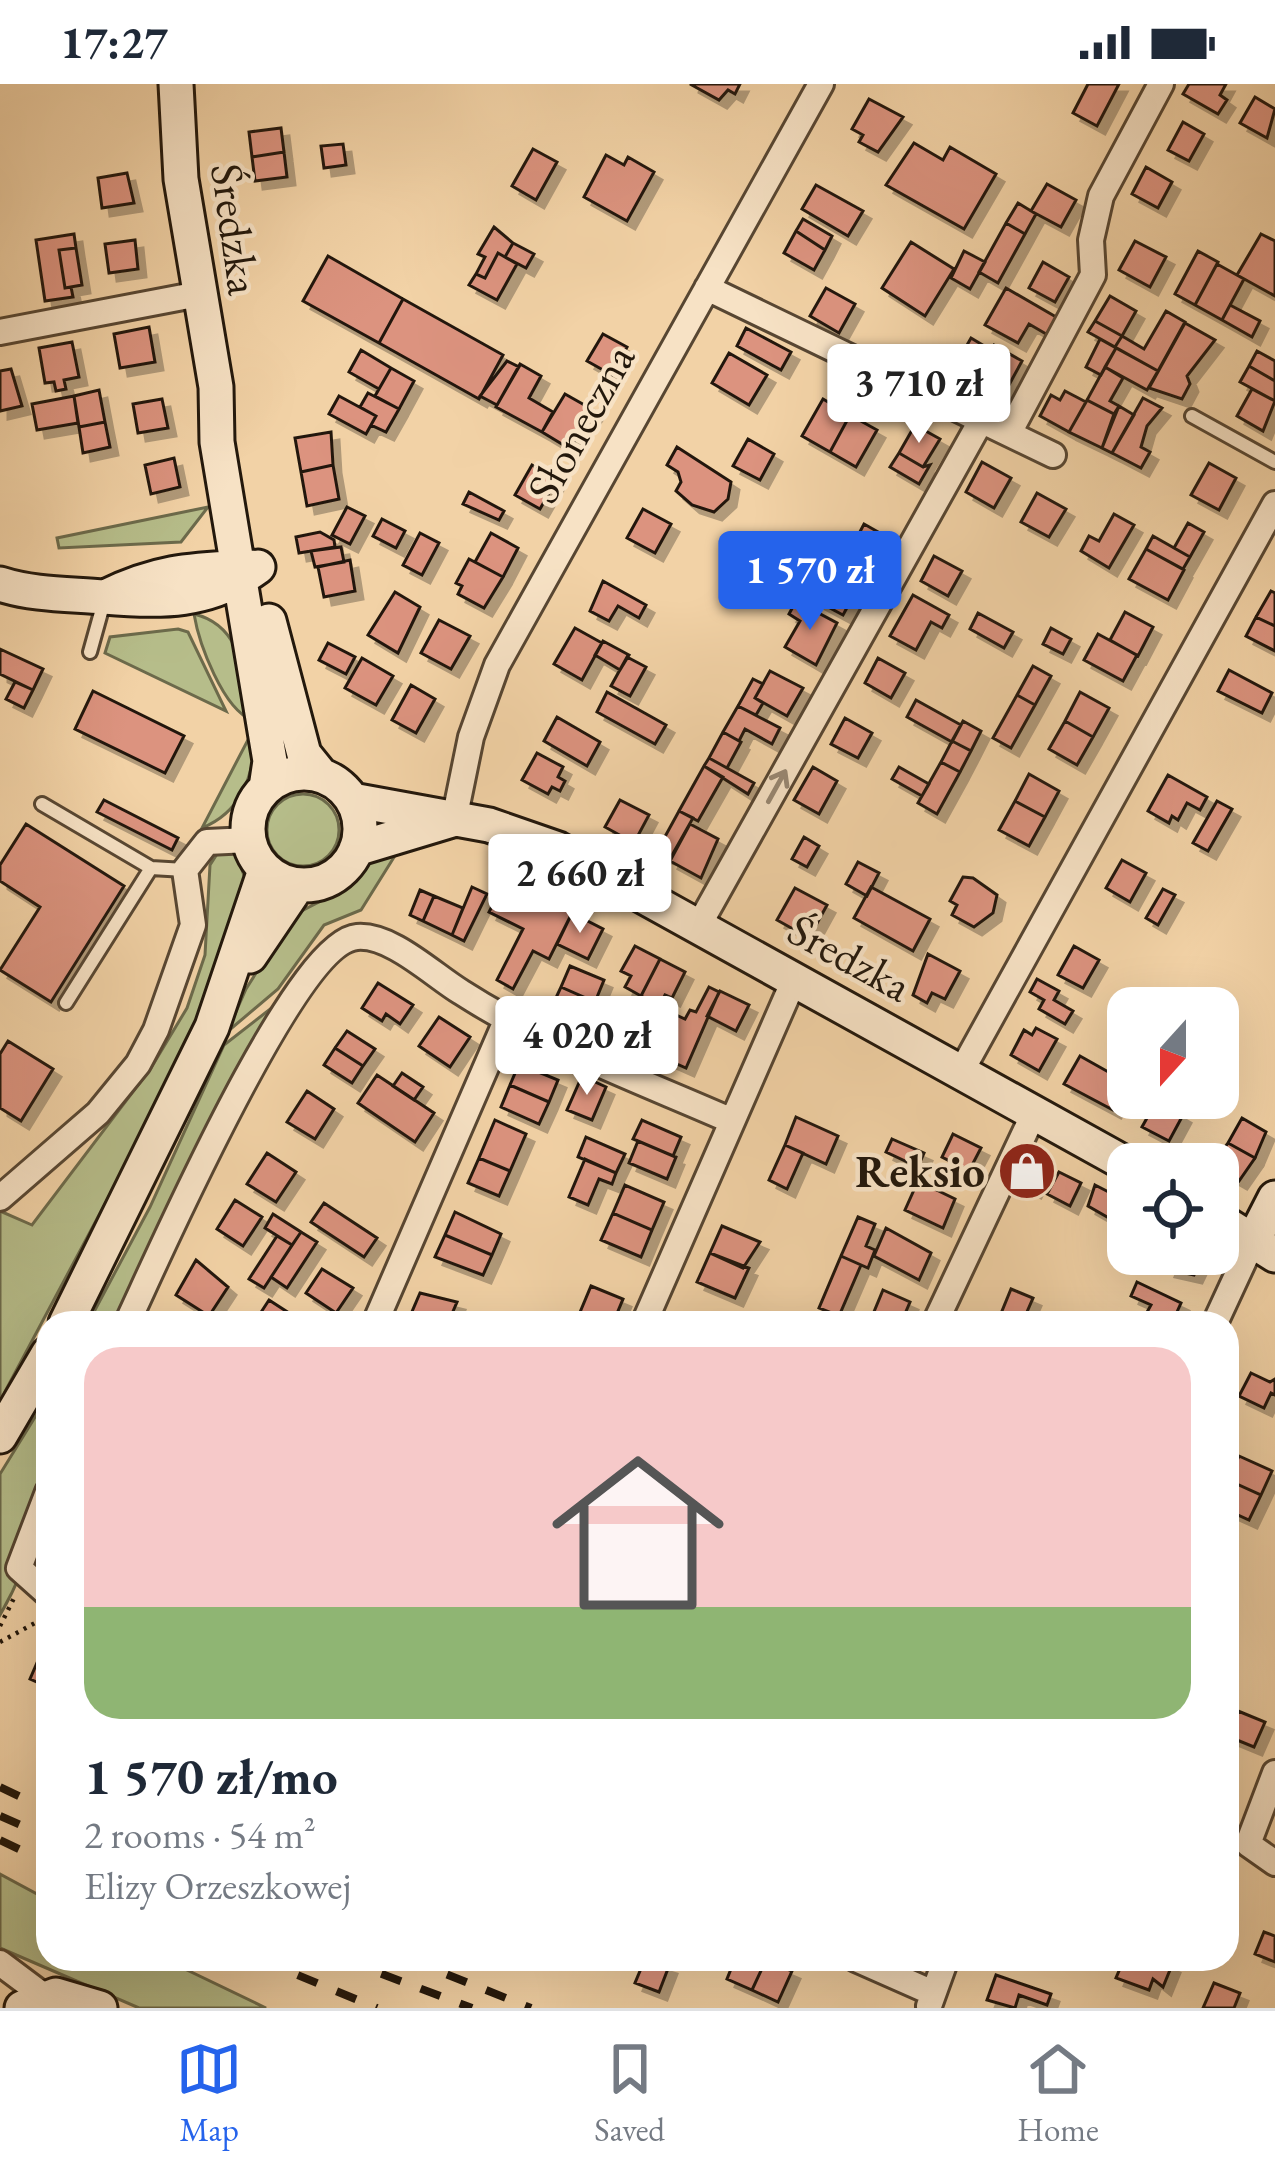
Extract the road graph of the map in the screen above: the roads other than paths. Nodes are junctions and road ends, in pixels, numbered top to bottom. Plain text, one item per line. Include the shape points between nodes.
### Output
1 (176, 84) edge
2 (820, 84) edge
3 (1162, 84) edge
4 (707, 288) junction
5 (199, 294) junction
6 (0, 332) edge
7 (1192, 416) dead end
8 (982, 418) junction
9 (1010, 433) junction
10 (1053, 454) dead end
11 (1275, 462) edge
12 (1275, 504) edge
13 (246, 571) junction
14 (0, 584) edge
15 (106, 597) junction
16 (186, 599) junction
17 (246, 622) junction
18 (90, 652) dead end
19 (321, 775) junction
20 (266, 788) junction
21 (352, 800) junction
22 (42, 804) dead end
23 (454, 820) junction
24 (356, 848) junction
25 (257, 855) junction
26 (151, 868) junction
27 (185, 870) junction
28 (298, 885) junction
29 (699, 925) junction
30 (795, 978) junction
31 (229, 988) junction
32 (66, 1003) dead end
33 (506, 1022) junction
34 (962, 1070) junction
35 (1035, 1111) junction
36 (732, 1120) junction
37 (1107, 1153) edge
38 (0, 1198) edge
39 (1275, 1198) edge
40 (1264, 1248) edge
41 (72, 1311) edge
42 (133, 1311) edge
43 (380, 1311) edge
44 (649, 1311) edge
45 (941, 1311) edge
46 (1223, 1311) edge
47 (36, 1374) edge
48 (0, 1436) edge
49 (36, 1528) edge
50 (36, 1585) edge
51 (1275, 1773) edge
52 (1275, 1862) edge
53 (0, 1963) edge
54 (878, 1971) edge
55 (942, 1971) edge
56 (931, 2000) edge
57 (33, 2002) edge
58 (100, 2008) edge

1 - 5 street, Średzka
2 - 4 street, Słoneczna
3 - 9 street via 1101,196 1090,240 1093,275
4 - 8 street
4 - 23 street, Słoneczna via 497,665
5 - 6 street
5 - 13 street, Średzka via 216,386 237,435
7 - 11 lane
8 - 9 street
29 -> 8 street
9 - 10 street
12 - 34 street
13 - 15 street via 182,568
13 - 16 street
13 - 17 street, Średzka
13 - 19 street, Średzka via 304,754
14 - 15 street
15 - 16 street
15 - 18 lane
16 - 17 street
17 - 20 street, Średzka via 270,761
19 - 20 street via 289,774
19 - 21 street
20 - 25 street via 249,816
21 - 23 street, Średzka
21 - 24 street
22 - 26 lane
23 - 24 street, Średzka
23 - 29 street, Średzka via 558,849
24 - 28 street via 339,872
25 - 27 street via 207,842
25 - 28 street
25 - 31 street
26 - 27 lane
26 - 32 lane
27 - 38 street via 193,925 138,1064 98,1113
28 - 31 street
29 - 30 street, Średzka
30 - 34 street, Średzka
30 - 36 street
31 - 41 street
33 - 36 street
33 - 42 street via 381,941 358,937 325,956 256,1060
33 - 43 street
34 - 35 street, Średzka
35 - 37 street, Średzka
35 - 45 street
36 - 44 street
39 - 40 street
40 - 46 street
47 - 48 street
49 - 50 street via 21,1573
51 - 52 street via 1248,1844
53 - 57 street
54 - 56 street
55 - 56 street
57 - 58 street via 64,1996

